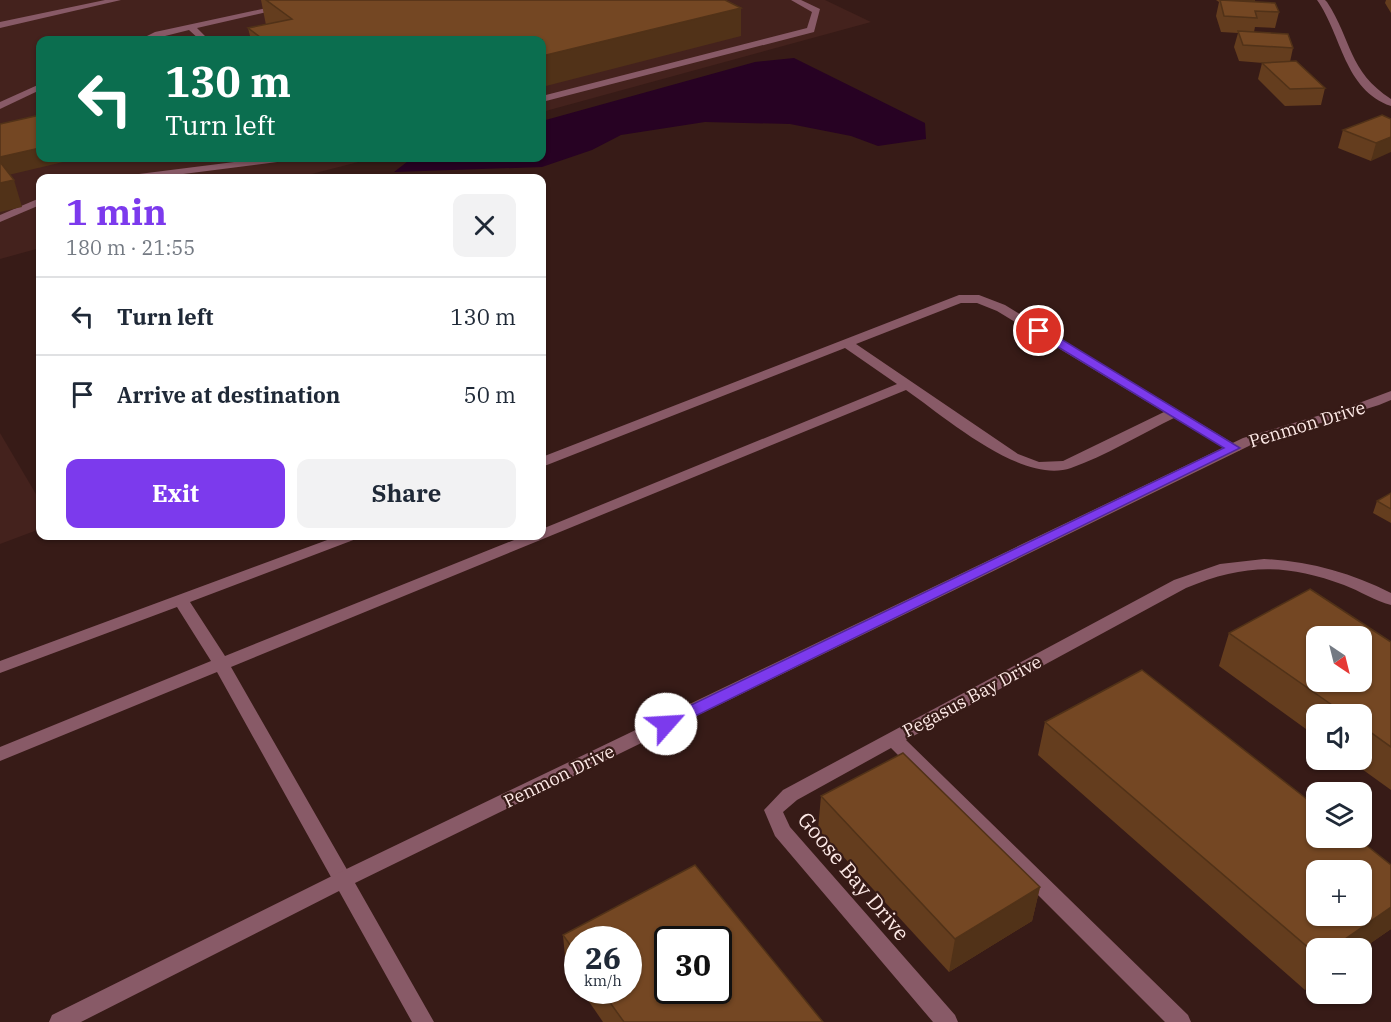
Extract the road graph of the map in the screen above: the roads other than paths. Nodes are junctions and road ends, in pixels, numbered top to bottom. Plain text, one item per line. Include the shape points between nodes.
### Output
1 (59, 0) edge
2 (117, 0) edge
3 (315, 0) edge
4 (795, 0) edge
5 (1321, 0) edge
6 (70, 10) junction
7 (0, 25) edge
8 (190, 27) junction
9 (153, 36) edge
10 (200, 36) edge
11 (36, 89) edge
12 (546, 98) edge
13 (1391, 103) edge
14 (0, 106) edge
15 (254, 162) edge
16 (162, 174) edge
17 (36, 203) edge
18 (0, 219) edge
19 (846, 343) junction
20 (907, 385) junction
21 (1391, 395) edge
22 (1172, 413) junction
23 (1234, 448) junction
24 (546, 460) edge
25 (546, 532) edge
26 (340, 540) edge
27 (527, 540) edge
28 (180, 599) junction
29 (1391, 600) edge
30 (221, 664) junction
31 (0, 667) edge
32 (893, 739) junction
33 (0, 754) edge
34 (343, 880) junction
35 (60, 1022) edge
36 (423, 1022) edge
37 (947, 1022) edge
38 (1180, 1022) edge

1 - 6 street
2 - 6 street
3 - 8 street
4 - 12 street via 817,11 811,30
5 - 13 street via 1355,74
6 - 7 street
8 - 9 street
8 - 10 street
11 - 14 street
15 - 16 street
17 - 18 street
19 - 20 street
19 - 22 street via 960,298 978,299 1001,308
19 - 24 street
20 - 22 street via 1013,457 1038,466 1066,465
20 - 25 street
21 - 23 street, Penmon Drive via 1334,416 1283,428
22 - 23 street
23 - 34 street, Penmon Drive
26 - 28 street
27 - 30 street
28 - 30 street
28 - 31 street
29 - 32 street, Pegasus Bay Drive via 1317,570 1267,564 1220,568 1180,584
30 - 33 street
30 - 34 street
32 - 37 street, Goose Bay Drive via 790,795 773,810 782,831
32 - 38 street, Pegasus Bay Drive
34 - 35 street, Penmon Drive
34 - 36 street

